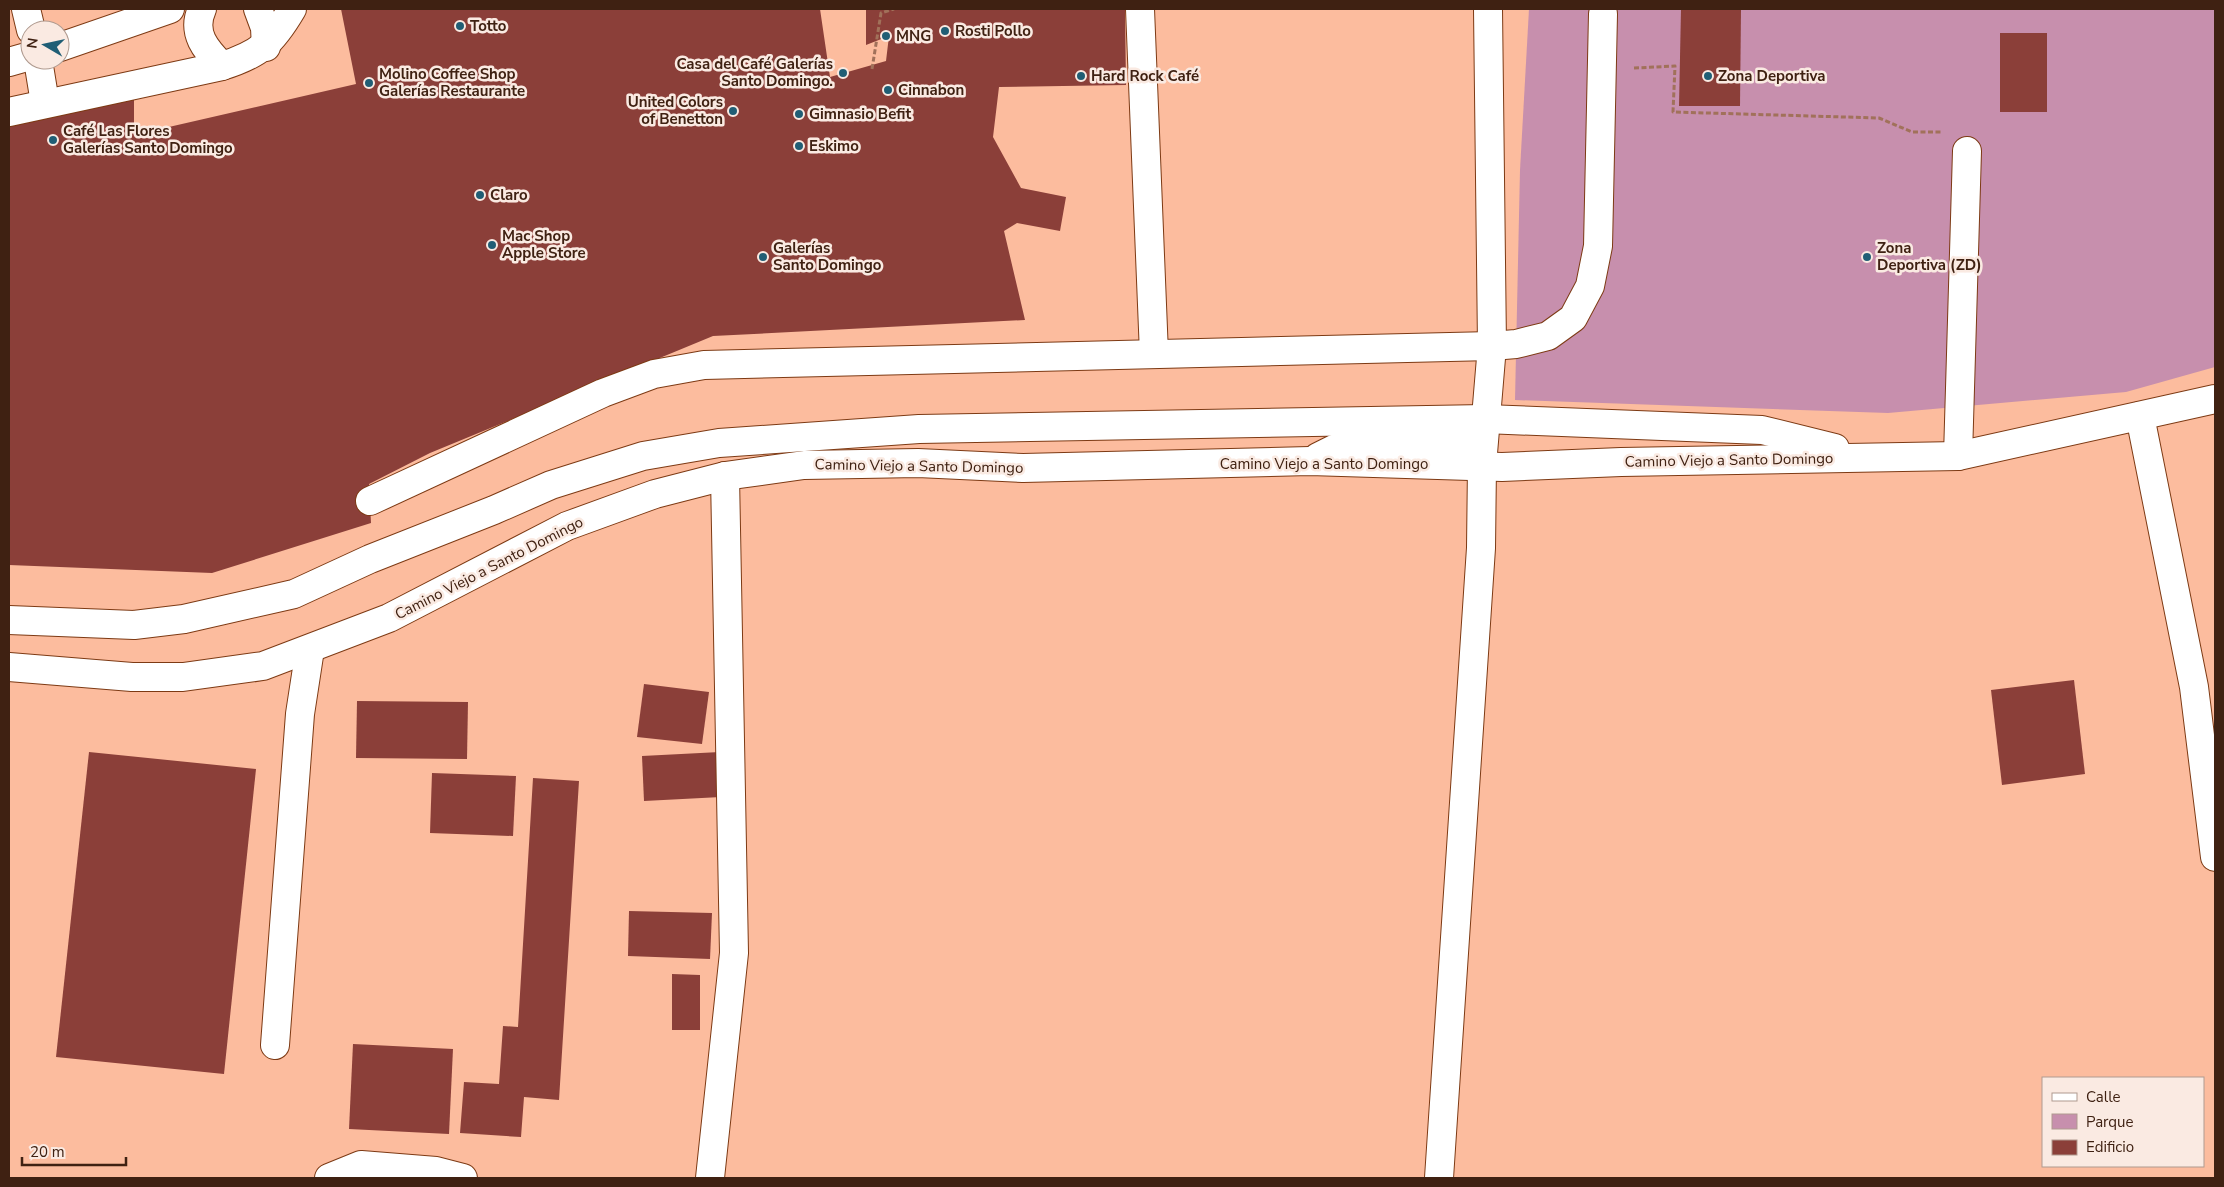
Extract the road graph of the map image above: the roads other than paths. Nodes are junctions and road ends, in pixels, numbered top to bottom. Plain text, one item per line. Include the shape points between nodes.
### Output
1 (170, 9) edge
2 (202, 9) edge
3 (258, 9) edge
4 (292, 9) edge
5 (1140, 9) edge
6 (1488, 9) edge
7 (1603, 14) dead end
8 (70, 44) edge
9 (266, 47) junction
10 (222, 66) junction
11 (40, 70) edge
12 (45, 103) junction
13 (9, 112) edge
14 (1967, 151) road end
15 (1492, 346) junction
16 (1154, 354) junction
17 (2215, 399) edge
18 (2140, 416) junction
19 (1485, 419) junction
20 (1958, 456) junction
21 (1871, 457) junction
22 (1310, 461) junction
23 (1482, 465) junction
24 (725, 476) junction
25 (370, 501) dead end
26 (9, 620) edge
27 (310, 649) junction
28 (9, 667) edge
29 (2215, 857) edge
30 (275, 1045) dead end
31 (329, 1178) edge
32 (463, 1178) edge
33 (710, 1178) edge
34 (1439, 1178) edge

1 - 8 street
2 - 10 street via 198,27 201,40
3 - 9 street via 265,28
4 - 9 street
5 - 16 street
6 - 15 street
7 - 15 street via 1598,246 1590,286 1573,318 1548,336
9 - 10 street
10 - 12 street
11 - 12 street
12 - 13 street
14 - 20 street
15 - 16 street
15 - 19 street
16 - 25 street via 696,366 654,374 603,393
17 - 18 street, Camino Viejo a Santo Domingo
18 - 20 street, Camino Viejo a Santo Domingo
18 - 29 street via 2194,687
19 - 21 street, Camino Viejo a Santo Domingo via 1762,430
19 - 22 street via 1466,439 1360,441 1334,448
19 - 23 street
19 - 26 street, Camino Viejo a Santo Domingo via 919,429 719,443 643,456 551,485 370,559 294,594 184,619 134,625
20 - 21 street, Camino Viejo a Santo Domingo
21 - 23 street, Camino Viejo a Santo Domingo
22 - 23 street, Camino Viejo a Santo Domingo
22 - 24 street, Camino Viejo a Santo Domingo via 1024,468 918,464 804,465
23 - 34 street via 1481,548
24 - 27 street, Camino Viejo a Santo Domingo via 655,494 567,526 389,618
24 - 33 street via 734,953
27 - 28 street, Camino Viejo a Santo Domingo via 263,666 183,677
27 - 30 street via 300,714
31 - 32 street via 361,1165 436,1171

